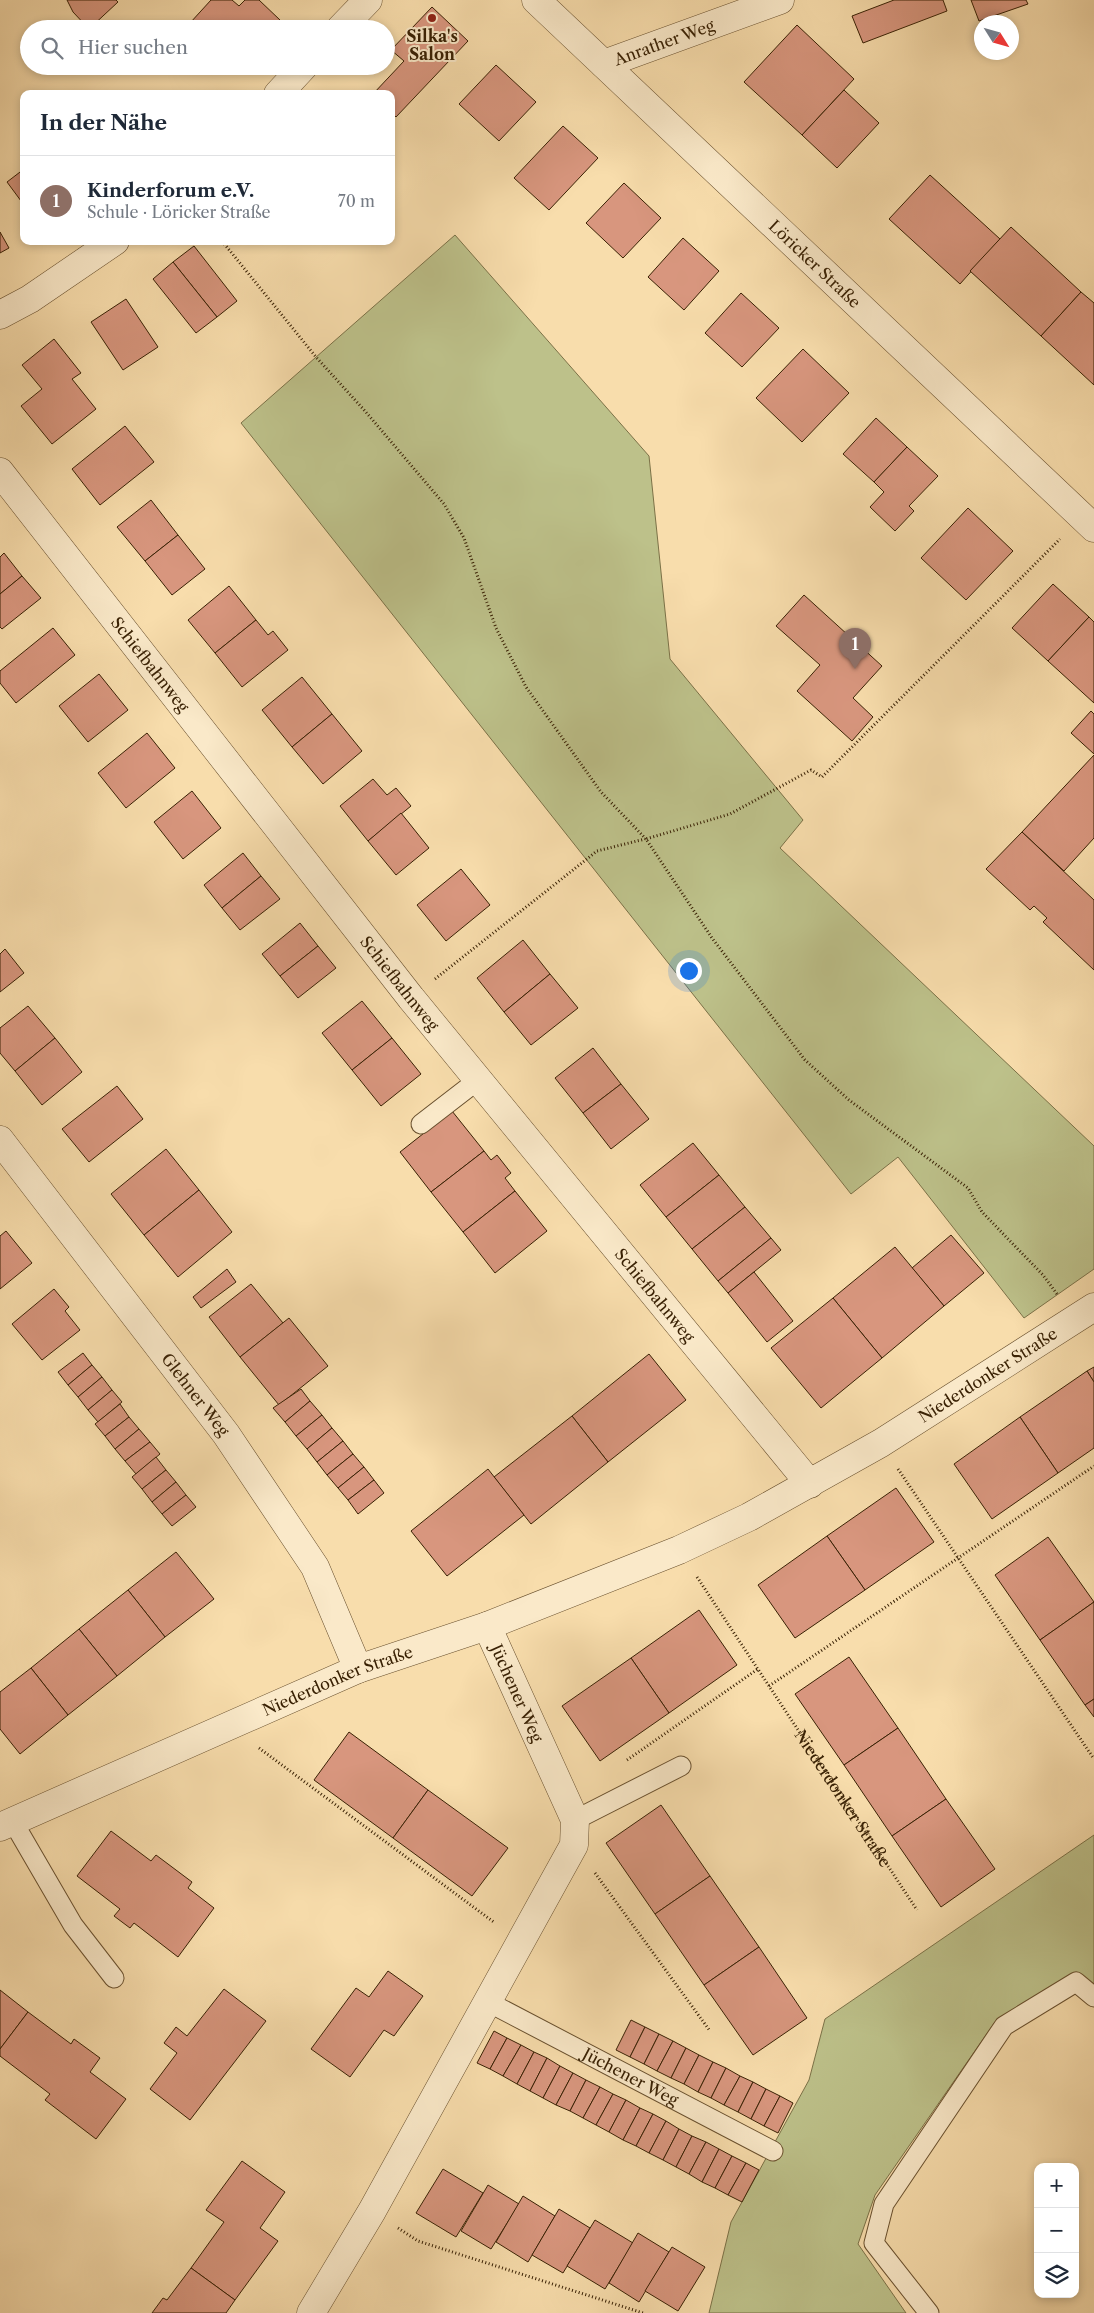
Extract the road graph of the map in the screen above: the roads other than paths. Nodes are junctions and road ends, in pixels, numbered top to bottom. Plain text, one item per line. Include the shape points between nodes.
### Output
1 (368, 0) edge
2 (536, 0) edge
3 (780, 0) edge
4 (349, 20) edge
5 (604, 64) junction
6 (296, 75) edge
7 (282, 90) edge
8 (109, 245) edge
9 (0, 315) edge
10 (0, 472) edge
11 (1088, 523) edge
12 (478, 1080) junction
13 (421, 1124) dead end
14 (0, 1140) edge
15 (1085, 1313) edge
16 (810, 1484) junction
17 (487, 1626) junction
18 (358, 1670) junction
19 (681, 1766) dead end
20 (4, 1823) edge
21 (574, 1832) junction
22 (114, 1978) dead end
23 (1094, 1997) edge
24 (488, 2002) junction
25 (773, 2152) dead end
26 (311, 2313) edge
27 (929, 2313) edge

1 - 4 street
2 - 5 street, Löricker Straße
3 - 5 street, Anrather Weg
5 - 11 street, Löricker Straße
6 - 7 street
8 - 9 street via 30,299
10 - 12 street, Schiefbahnweg
12 - 13 lane
12 - 16 street, Schiefbahnweg
14 - 18 street, Glehner Weg via 226,1434 315,1566
15 - 16 street, Niederdonker Straße via 881,1443
16 - 17 street, Niederdonker Straße via 679,1550
17 - 18 street, Niederdonker Straße
17 - 21 street, Jüchener Weg
18 - 20 street, Niederdonker Straße
19 - 21 lane
20 - 22 lane via 73,1926
21 - 24 street via 550,1886
23 - 27 lane via 1076,1982 1004,2026 884,2204 874,2243
24 - 25 lane, Jüchener Weg
24 - 26 street via 372,2211

